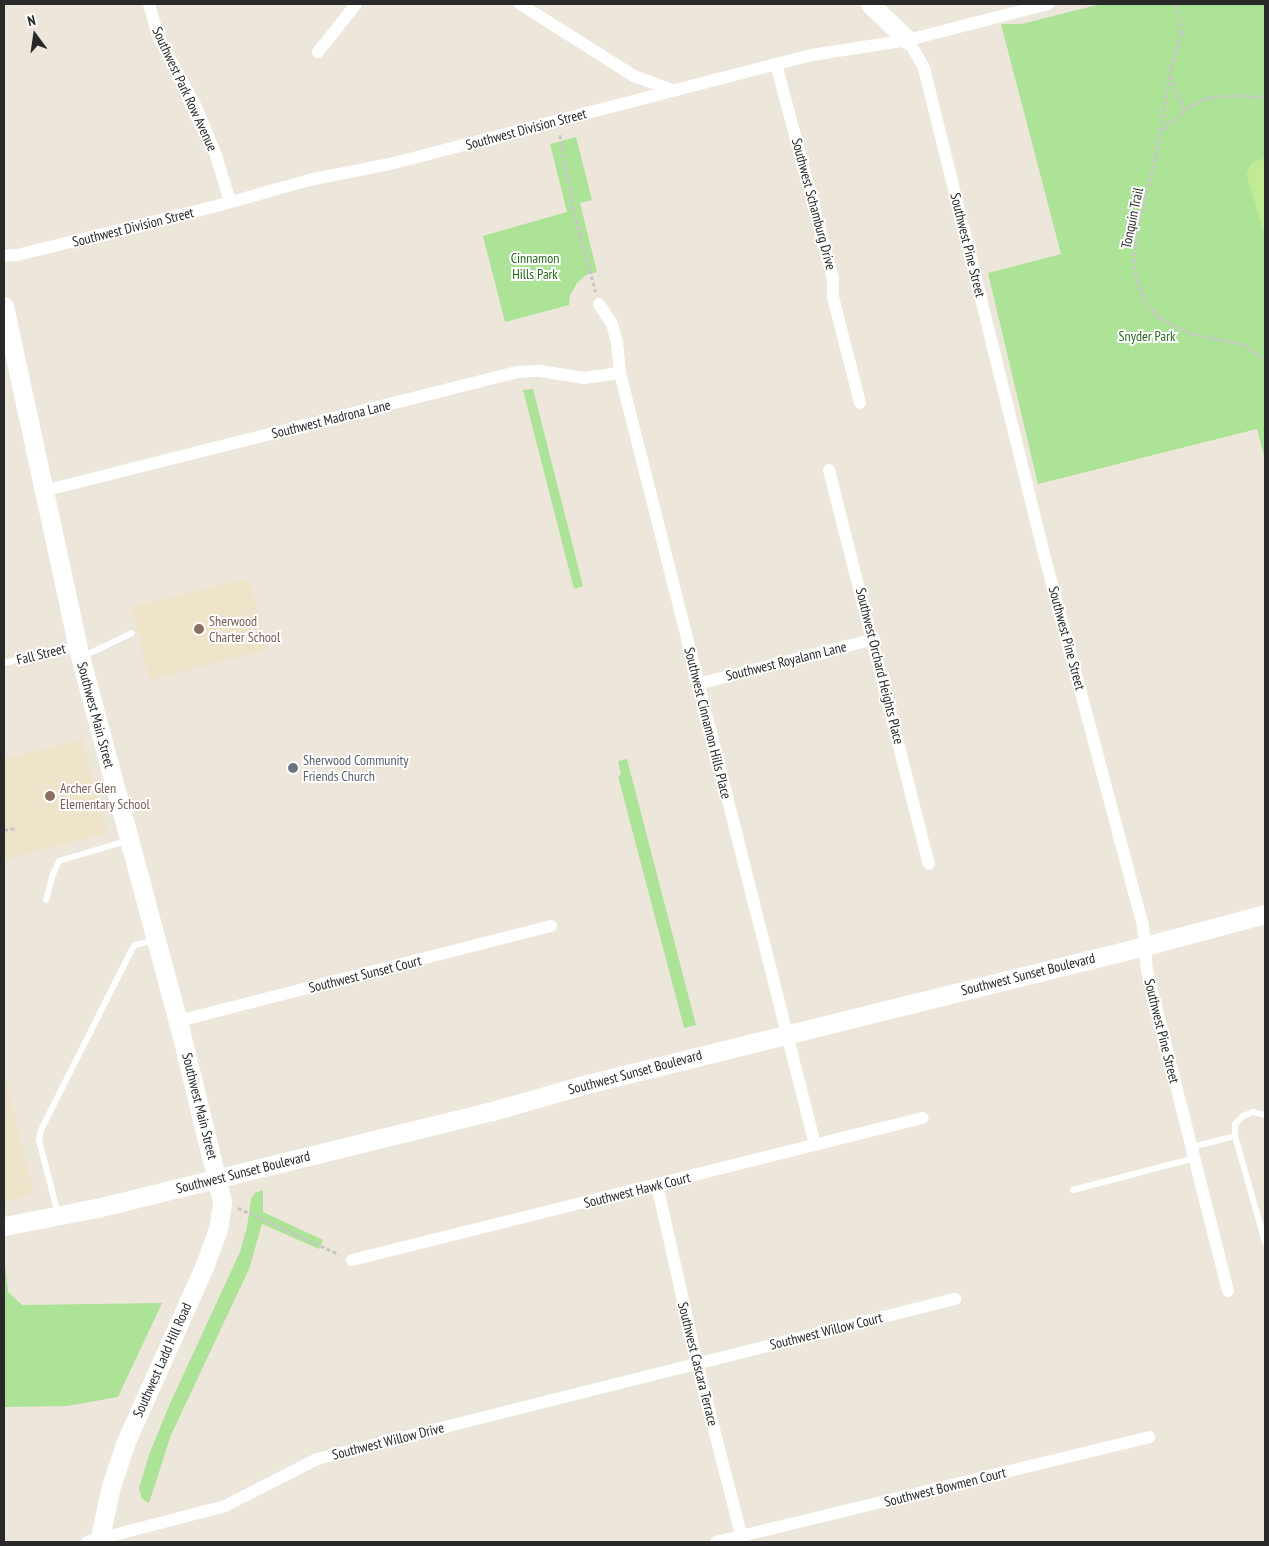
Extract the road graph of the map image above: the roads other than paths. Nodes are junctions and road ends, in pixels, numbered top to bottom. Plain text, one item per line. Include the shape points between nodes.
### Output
1 (149, 4) edge
2 (356, 4) edge
3 (520, 4) edge
4 (870, 4) edge
5 (1048, 4) edge
6 (908, 40) junction
7 (318, 52) dead end
8 (776, 64) junction
9 (672, 90) junction
10 (230, 202) junction
11 (4, 256) edge
12 (599, 304) road end
13 (4, 306) edge
14 (620, 373) junction
15 (860, 403) dead end
16 (829, 470) dead end
17 (43, 491) junction
18 (132, 633) dead end
19 (874, 638) junction
20 (79, 651) junction
21 (4, 664) edge
22 (698, 684) junction
23 (130, 840) junction
24 (929, 864) dead end
25 (46, 900) dead end
26 (1265, 914) edge
27 (551, 926) dead end
28 (156, 939) junction
29 (1145, 946) junction
30 (178, 1021) junction
31 (788, 1033) junction
32 (1265, 1115) edge
33 (922, 1118) dead end
34 (1235, 1136) junction
35 (815, 1145) junction
36 (1193, 1152) junction
37 (218, 1178) junction
38 (657, 1185) junction
39 (1073, 1190) dead end
40 (58, 1216) junction
41 (4, 1226) edge
42 (1265, 1242) edge
43 (352, 1260) road end
44 (1228, 1291) dead end
45 (955, 1299) dead end
46 (697, 1363) junction
47 (1149, 1437) dead end
48 (742, 1539) edge
49 (95, 1541) edge
50 (716, 1542) edge

1 - 10 street, Southwest Park Row Avenue via 159,38 195,105 216,155
2 - 7 street
3 - 9 street via 634,76
4 - 6 street, Southwest Pine Street
5 - 6 street, Southwest Division Street
6 - 8 street, Southwest Division Street via 828,51
6 - 29 street, Southwest Pine Street via 917,52 925,73 1044,554 1143,926
8 - 9 street, Southwest Division Street
8 - 15 street, Southwest Schamburg Drive via 834,278 833,297
9 - 10 street, Southwest Division Street
10 - 11 street, Southwest Division Street
12 - 14 street, Southwest Cinnamon Hills Place via 612,324
13 - 17 street, Southwest Main Street
14 - 17 street, Southwest Madrona Lane via 584,378 540,371 518,372
14 - 22 street, Southwest Cinnamon Hills Place
16 - 19 street, Southwest Orchard Heights Place
17 - 20 street, Southwest Main Street
18 - 20 lane, Fall Street
19 - 22 street, Southwest Royalann Lane
19 - 24 street, Southwest Orchard Heights Place
20 - 21 lane, Fall Street
20 - 23 street, Southwest Main Street
22 - 31 street, Southwest Cinnamon Hills Place
23 - 25 lane via 59,861 52,874
23 - 28 street, Southwest Main Street
26 - 29 street, Southwest Sunset Boulevard
27 - 30 street, Southwest Sunset Court
28 - 30 street, Southwest Main Street
28 - 40 lane via 132,949 41,1130 39,1140
29 - 31 street, Southwest Sunset Boulevard
29 - 36 street, Southwest Pine Street via 1147,972
30 - 37 street, Southwest Main Street
31 - 35 street, Southwest Cinnamon Hills Place
31 - 37 street, Southwest Sunset Boulevard via 492,1111
32 - 34 lane via 1252,1112 1243,1116 1235,1124
33 - 35 street, Southwest Hawk Court
34 - 36 lane
34 - 42 lane
35 - 38 street, Southwest Hawk Court
36 - 39 lane
36 - 44 street, Southwest Pine Street
37 - 40 street, Southwest Sunset Boulevard
37 - 49 street, Southwest Ladd Hill Road via 222,1209 214,1244 125,1444
38 - 43 street, Southwest Hawk Court
38 - 46 street, Southwest Cascara Terrace
40 - 41 street, Southwest Sunset Boulevard
45 - 46 street, Southwest Willow Court
46 - 48 street, Southwest Cascara Terrace
46 - 49 street, Southwest Willow Drive via 317,1459 225,1506
47 - 48 street, Southwest Bowmen Court
48 - 50 street, Southwest Bowmen Court

